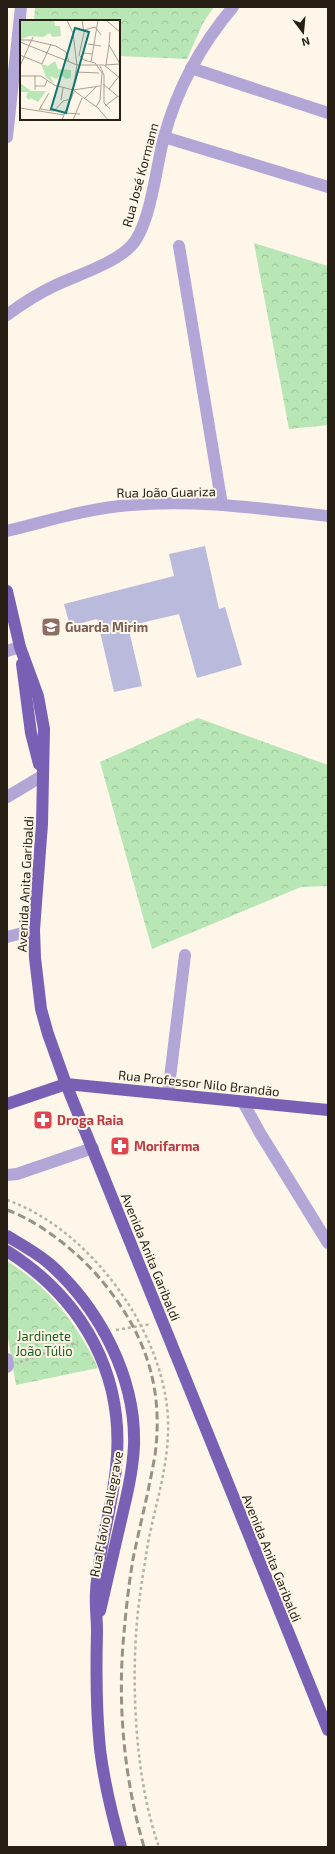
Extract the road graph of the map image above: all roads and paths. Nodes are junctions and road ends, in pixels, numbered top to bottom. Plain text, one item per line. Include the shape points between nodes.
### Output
1 (21, 7) edge
2 (233, 7) edge
3 (191, 68) junction
4 (328, 112) edge
5 (7, 137) edge
6 (164, 137) junction
7 (328, 187) edge
8 (179, 246) dead end
9 (7, 315) edge
10 (222, 505) junction
11 (328, 516) edge
12 (7, 531) edge
13 (7, 592) edge
14 (11, 626) edge
15 (20, 647) junction
16 (7, 651) edge
17 (42, 776) junction
18 (7, 797) edge
19 (34, 930) junction
20 (7, 937) edge
21 (185, 955) dead end
22 (66, 1084) junction
23 (168, 1094) junction
24 (243, 1102) junction
25 (7, 1104) edge
26 (328, 1110) edge
27 (93, 1148) junction
28 (7, 1175) edge
29 (7, 1236) edge
30 (328, 1244) edge
31 (7, 1251) edge
32 (162, 1322) junction
33 (114, 1332) dead end
34 (90, 1337) junction
35 (7, 1364) edge
36 (97, 1628) junction
37 (328, 1730) edge
38 (120, 1847) edge

1 - 5 street
2 - 3 street, Rua José Kormann
3 - 4 street
3 - 6 street, Rua José Kormann
6 - 7 street
6 - 9 street, Rua José Kormann via 144,223 132,245 118,257 34,296
8 - 10 street
10 - 11 street, Rua João Guariza
10 - 12 street, Rua João Guariza via 152,504 110,507
13 - 14 main road, Avenida Anita Garibaldi
14 - 15 main road, Avenida Anita Garibaldi
15 - 16 street
15 - 17 main road, Avenida Anita Garibaldi via 39,702 44,729
17 - 18 street
17 - 19 main road, Avenida Anita Garibaldi via 42,824
19 - 20 street
19 - 22 main road, Avenida Anita Garibaldi via 41,1009
21 - 23 street
22 - 23 main road, Rua Professor Nilo Brandão
22 - 25 main road
22 - 27 main road, Avenida Anita Garibaldi
23 - 24 main road, Rua Professor Nilo Brandão
24 - 26 main road, Rua Professor Nilo Brandão
24 - 30 street
27 - 28 street via 17,1174
27 - 32 main road, Avenida Anita Garibaldi
29 - 36 main road, Rua Flávio Dallegrave via 51,1265 92,1311 119,1364 127,1390 134,1444 132,1470
31 - 34 main road, Rua Flávio Dallegrave via 54,1288 68,1303
32 - 33 path
32 - 37 main road, Avenida Anita Garibaldi
34 - 35 path
34 - 36 main road, Rua Flávio Dallegrave via 107,1372 117,1427 113,1493 97,1572
36 - 38 main road, Rua Flávio Dallegrave via 96,1670 100,1750

